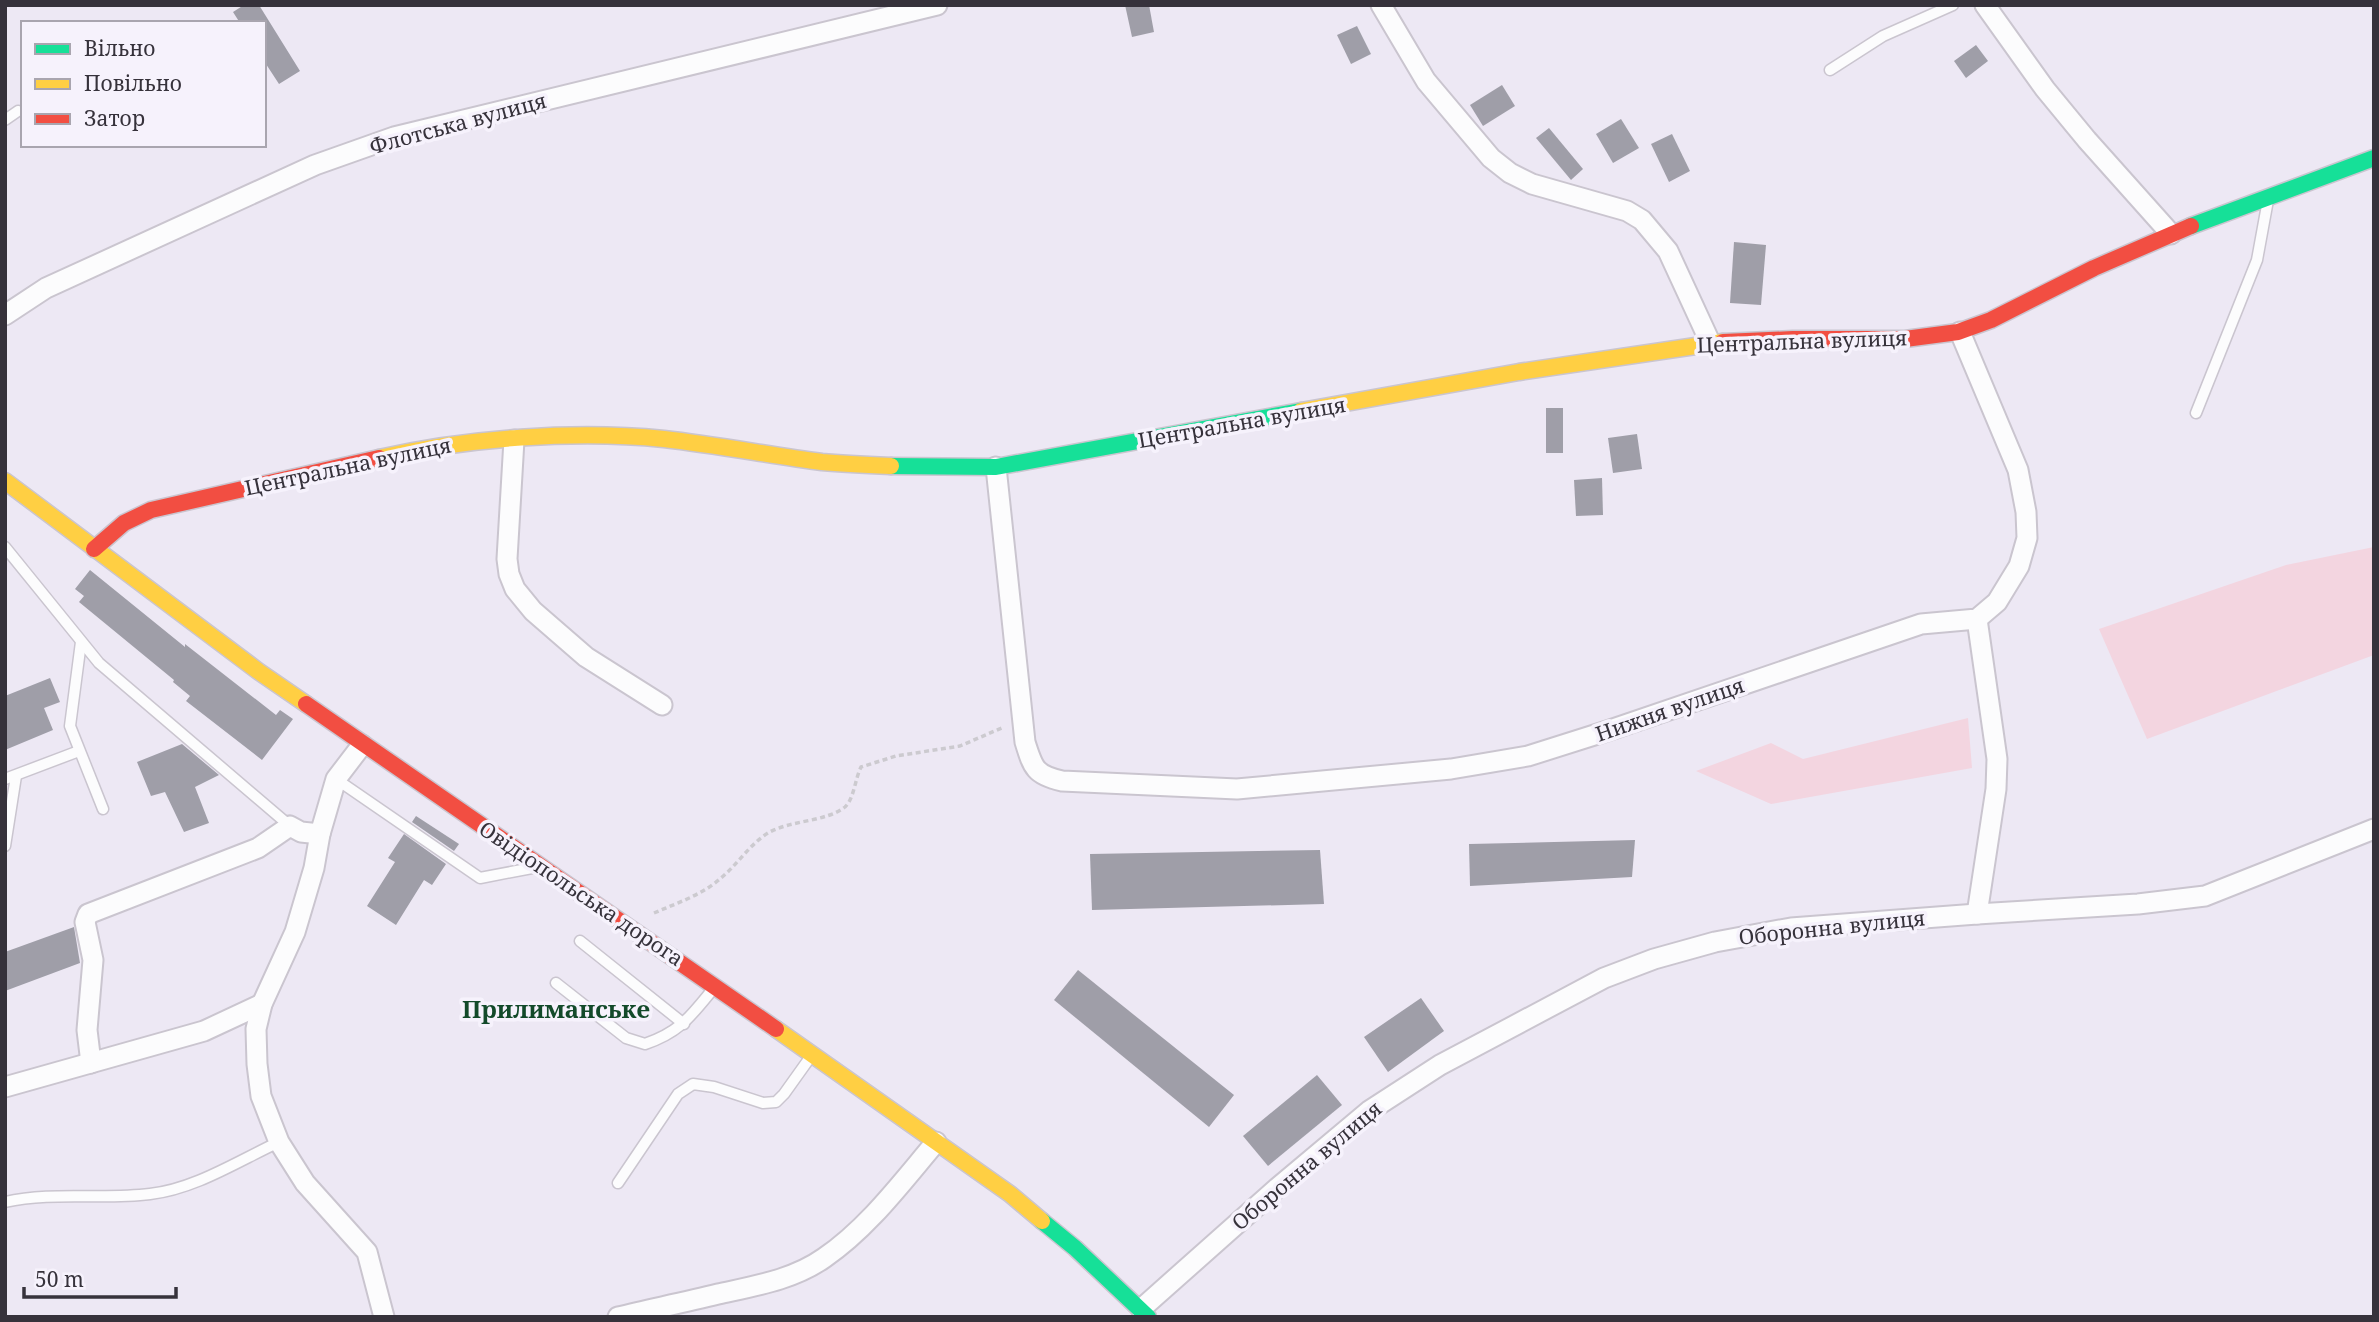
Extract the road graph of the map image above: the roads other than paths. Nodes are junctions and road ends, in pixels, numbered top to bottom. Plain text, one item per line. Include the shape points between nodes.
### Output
1 (937, 5) edge
2 (1381, 5) edge
3 (1953, 5) edge
4 (1985, 5) edge
5 (1830, 70) dead end
6 (18, 111) dead end
7 (5, 120) edge
8 (2374, 158) edge
9 (2269, 196) junction
10 (2171, 234) junction
11 (5, 315) edge
12 (1960, 332) junction
13 (1710, 342) junction
14 (2196, 413) dead end
15 (514, 440) junction
16 (996, 467) junction
17 (9, 492) edge
18 (5, 547) edge
19 (94, 550) junction
20 (1977, 619) junction
21 (81, 642) junction
22 (662, 705) dead end
23 (362, 745) junction
24 (79, 751) junction
25 (16, 776) junction
26 (5, 779) edge
27 (336, 779) junction
28 (103, 809) dead end
29 (289, 827) junction
30 (2374, 830) edge
31 (320, 834) junction
32 (5, 846) edge
33 (540, 866) junction
34 (1977, 914) junction
35 (580, 941) dead end
36 (556, 983) dead end
37 (715, 986) junction
38 (262, 1004) junction
39 (684, 1024) junction
40 (812, 1055) junction
41 (91, 1063) junction
42 (5, 1087) edge
43 (279, 1142) junction
44 (936, 1142) junction
45 (618, 1183) dead end
46 (5, 1202) edge
47 (1144, 1313) edge
48 (384, 1317) edge
49 (618, 1317) edge

1 - 11 street, Флотська вулиця via 394,137 316,165 46,288
2 - 13 street via 1426,81 1491,158 1532,184 1627,211 1642,220 1668,251
3 - 5 lane via 1883,36
4 - 10 street via 2045,89
6 - 7 lane
8 - 9 street, Центральна вулиця
9 - 10 street, Центральна вулиця
9 - 14 lane via 2257,260
10 - 12 street, Центральна вулиця
12 - 13 street, Центральна вулиця via 1923,339
12 - 20 street via 2018,470 2026,512 2027,538 2019,566 1997,602
13 - 16 street, Центральна вулиця via 1526,370
15 - 16 street, Центральна вулиця via 637,437 825,462
15 - 19 street, Центральна вулиця via 417,450 161,507 111,530
15 - 22 street via 508,559 515,589 586,657
16 - 20 street, Нижня вулиця via 1025,743 1032,765 1042,777 1062,781 1237,789 1451,769 1528,756 1921,624
17 - 19 street, Овідіопольська дорога
18 - 21 lane
19 - 23 street, Овідіопольська дорога
20 - 34 street via 1997,759
21 - 24 lane via 69,726
21 - 29 lane via 99,663
23 - 27 street
23 - 33 street, Овідіопольська дорога
24 - 25 lane
24 - 28 lane
25 - 26 lane
25 - 32 lane
27 - 31 street
27 - 33 lane via 480,878
29 - 31 street
29 - 41 street via 258,848 88,914 85,922 93,960 87,1030
30 - 34 street, Оборонна вулиця via 2205,895
31 - 38 street via 295,932
33 - 37 street, Овідіопольська дорога
34 - 47 street, Оборонна вулиця via 1791,929 1716,942 1604,978 1440,1065 1369,1111 1276,1189
35 - 39 lane
36 - 39 lane via 626,1038 639,1043 658,1040
37 - 39 lane
37 - 40 street, Овідіопольська дорога
38 - 41 street via 204,1031
38 - 43 street via 256,1029 261,1096
40 - 44 street, Овідіопольська дорога
40 - 45 lane via 776,1102 693,1084 678,1094
41 - 42 street
43 - 46 lane via 182,1188
43 - 48 street via 305,1182 367,1252
44 - 47 street, Овідіопольська дорога via 1031,1210
44 - 49 street via 847,1240 799,1273

